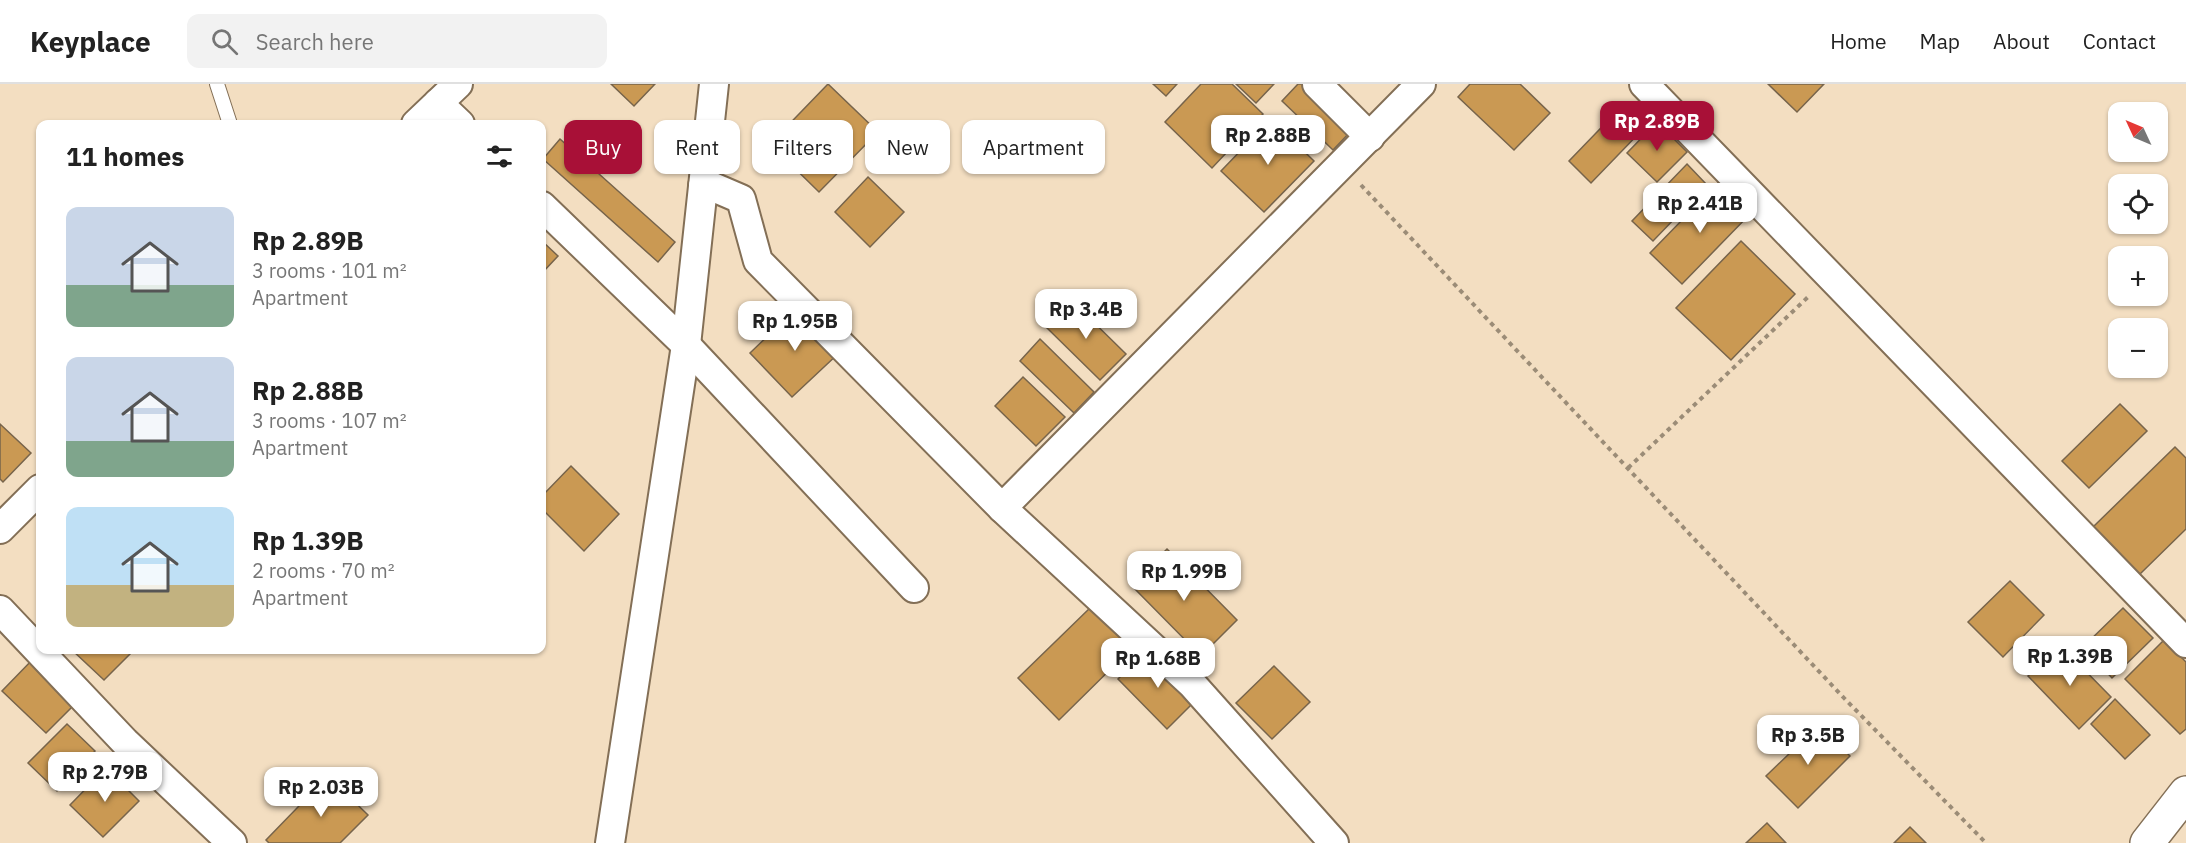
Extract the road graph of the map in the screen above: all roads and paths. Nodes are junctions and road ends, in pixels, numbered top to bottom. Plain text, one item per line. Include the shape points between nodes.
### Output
1 (217, 84) edge
2 (714, 84) edge
3 (1317, 84) edge
4 (1421, 84) edge
5 (1644, 84) edge
6 (448, 93) edge
7 (229, 120) edge
8 (420, 120) edge
9 (458, 120) edge
10 (1370, 137) junction
11 (1341, 165) junction
12 (708, 187) junction
13 (546, 210) edge
14 (1831, 276) junction
15 (686, 345) junction
16 (1628, 468) junction
17 (36, 493) edge
18 (1002, 508) junction
19 (0, 529) edge
20 (914, 588) dead end
21 (0, 610) edge
22 (2186, 643) edge
23 (36, 648) edge
24 (42, 654) edge
25 (2186, 793) edge
26 (232, 843) edge
27 (610, 843) edge
28 (1334, 843) edge
29 (1986, 843) edge
30 (2147, 843) edge

1 - 7 lane
2 - 12 street
3 - 10 street
4 - 10 street
5 - 14 street
6 - 8 street
6 - 9 street
10 - 11 street
11 - 16 path
11 - 18 street
12 - 15 street
12 - 18 street via 741,199 758,261
13 - 15 street
14 - 16 path
14 - 22 street
15 - 20 street
15 - 27 street
16 - 29 path
17 - 19 street
18 - 28 street via 1192,684
21 - 23 street
24 - 26 street via 125,742
25 - 30 highway

